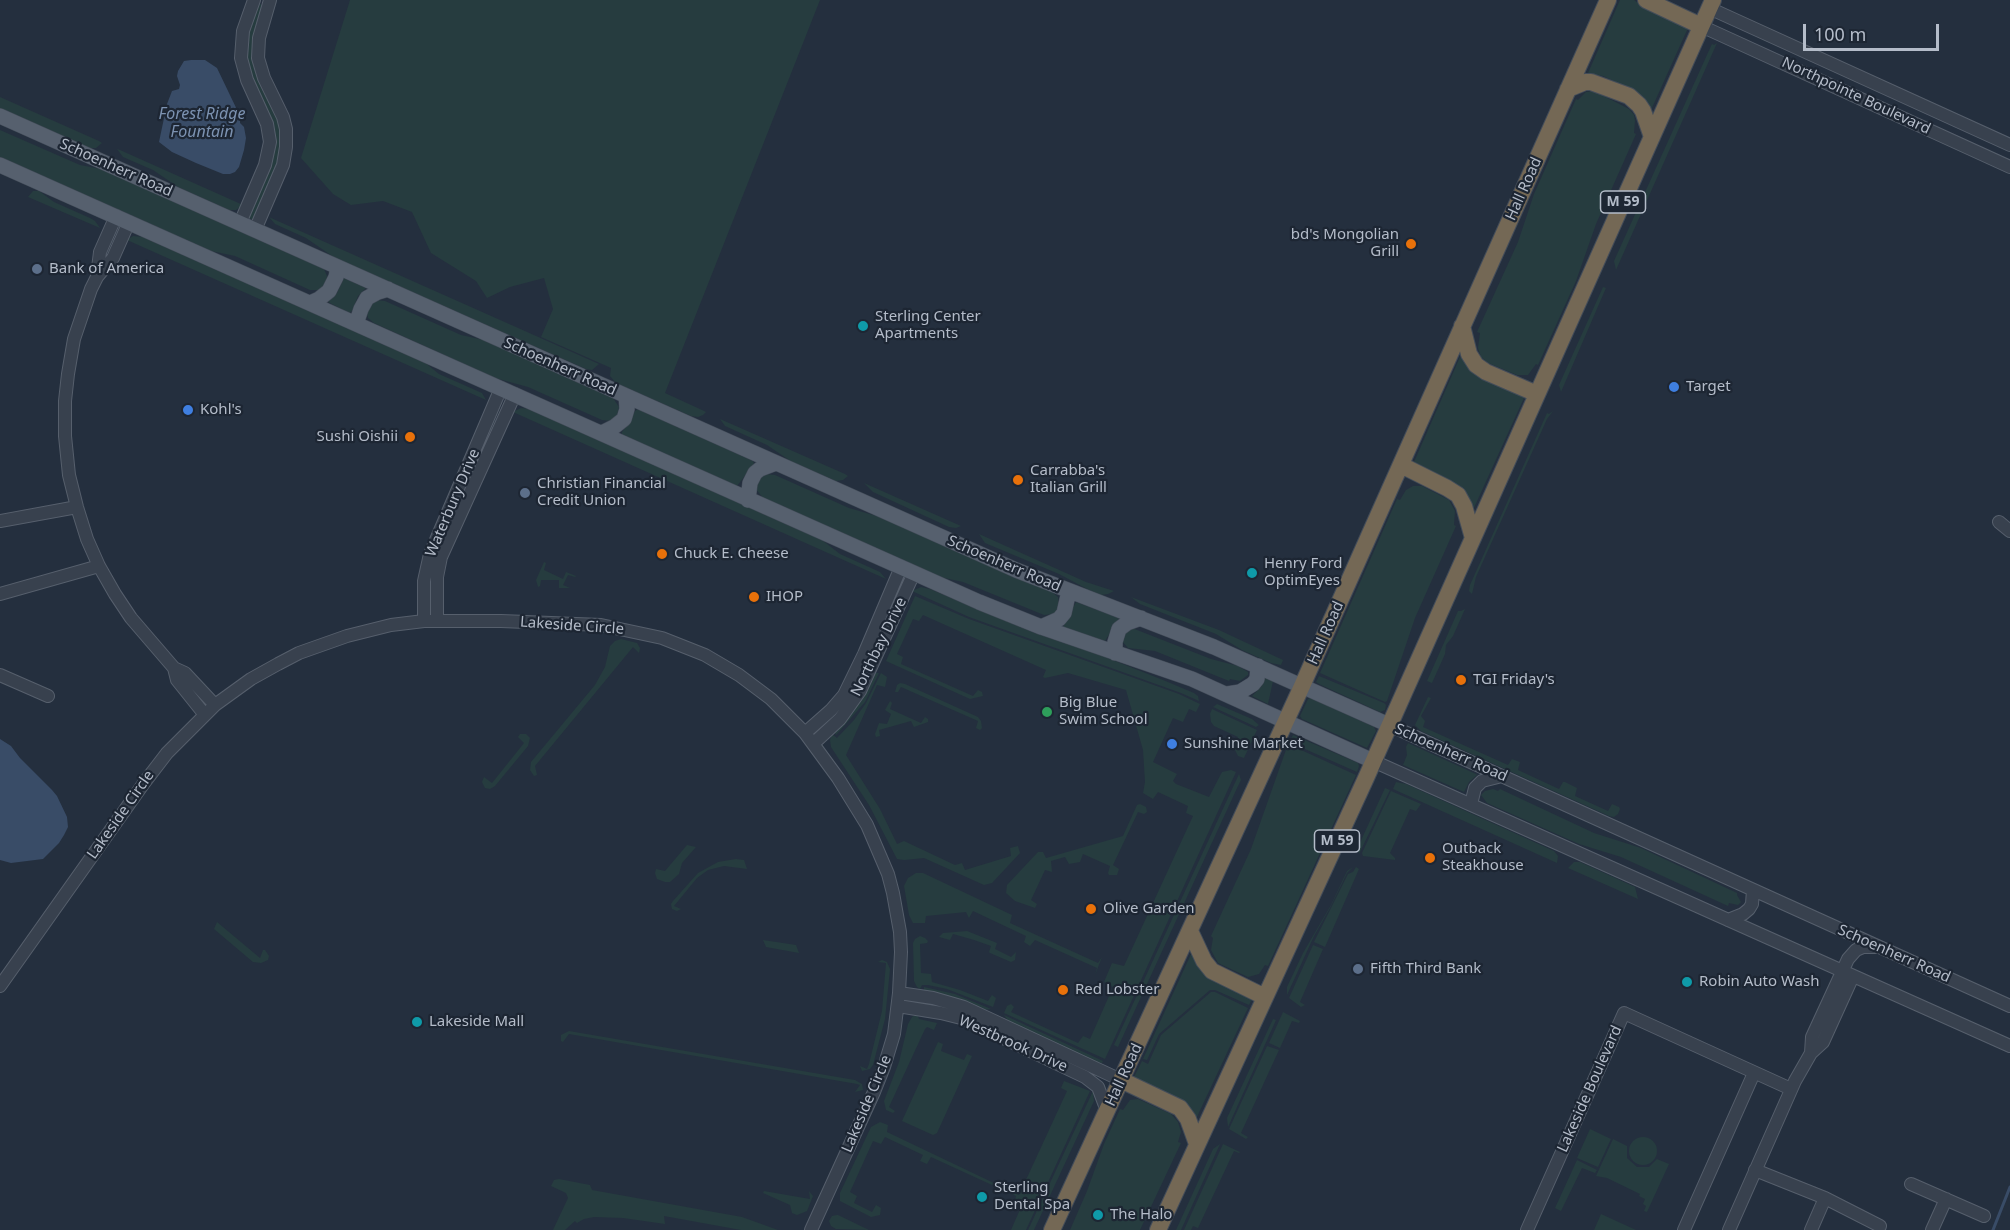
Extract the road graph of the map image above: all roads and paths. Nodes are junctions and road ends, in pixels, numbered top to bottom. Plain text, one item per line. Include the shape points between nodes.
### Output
1 (254, 0) edge
2 (270, 0) edge
3 (1608, 0) edge
4 (1646, 0) edge
5 (1711, 4) edge
6 (1701, 26) junction
7 (1821, 60) junction
8 (1814, 77) junction
9 (1568, 89) junction
10 (3, 119) edge
11 (1961, 123) junction
12 (1943, 136) junction
13 (1652, 137) junction
14 (2010, 145) edge
15 (0, 165) edge
16 (2010, 167) edge
17 (123, 219) junction
18 (240, 223) junction
19 (255, 230) junction
20 (338, 267) junction
21 (388, 289) junction
22 (310, 303) junction
23 (356, 324) junction
24 (1462, 326) junction
25 (508, 391) junction
26 (1537, 394) junction
27 (626, 396) junction
28 (602, 433) junction
29 (776, 463) junction
30 (1401, 465) junction
31 (748, 500) junction
32 (77, 507) junction
33 (0, 521) edge
34 (1999, 522) dead end
35 (2010, 531) edge
36 (1473, 538) junction
37 (99, 566) junction
38 (908, 570) junction
39 (1069, 591) junction
40 (0, 594) edge
41 (1141, 618) junction
42 (431, 621) junction
43 (1041, 627) junction
44 (1115, 652) junction
45 (1258, 666) junction
46 (174, 668) junction
47 (0, 675) edge
48 (1302, 686) junction
49 (1227, 694) junction
50 (48, 696) dead end
51 (215, 705) junction
52 (205, 714) junction
53 (1286, 721) junction
54 (1389, 725) junction
55 (805, 733) junction
56 (813, 743) junction
57 (1373, 761) junction
58 (1502, 776) junction
59 (1471, 804) junction
60 (1754, 890) junction
61 (1728, 920) junction
62 (1190, 931) junction
63 (1877, 946) junction
64 (1841, 971) junction
65 (1853, 976) junction
66 (0, 987) edge
67 (900, 993) junction
68 (1265, 997) junction
69 (898, 1006) junction
70 (2010, 1006) edge
71 (2010, 1046) edge
72 (1811, 1053) junction
73 (1754, 1073) junction
74 (1121, 1080) junction
75 (1791, 1089) junction
76 (1107, 1111) junction
77 (1197, 1144) junction
78 (1755, 1170) junction
79 (1911, 1184) dead end
80 (1826, 1198) junction
81 (1946, 1199) junction
82 (1984, 1216) dead end
83 (1880, 1226) dead end
84 (811, 1230) edge
85 (1052, 1230) edge
86 (1158, 1230) edge
87 (1527, 1230) edge
88 (1684, 1230) edge
89 (1729, 1230) edge
90 (1811, 1230) edge
91 (1932, 1230) edge

1 - 18 street via 243,31 241,58 267,124 270,142 265,165
2 - 19 street via 259,38 258,58 283,117 286,147 283,165
3 - 9 highway, Hall Road
4 - 6 highway
5 - 6 highway, M 59
5 - 7 street, Northpointe Boulevard
6 - 8 street, Northpointe Boulevard
6 - 13 highway, M 59
7 - 8 street
7 - 11 street, Northpointe Boulevard
8 - 12 street, Northpointe Boulevard
9 - 13 highway via 1591,82 1629,96 1643,111
9 - 24 highway, Hall Road
10 - 18 main road, Schoenherr Road
11 - 12 street via 1952,125
11 - 14 street, Northpointe Boulevard
12 - 16 street, Northpointe Boulevard
13 - 26 highway, M 59
15 - 17 main road
17 - 22 main road
17 - 32 street via 100,252 97,277 74,339 65,401 66,447
18 - 19 main road, Schoenherr Road
19 - 20 main road, Schoenherr Road
20 - 21 main road, Schoenherr Road
20 - 22 main road via 329,291
21 - 23 main road via 367,298
21 - 27 main road, Schoenherr Road
22 - 23 main road
23 - 25 main road
24 - 26 highway via 1476,365
24 - 30 highway, Hall Road
25 - 28 main road
25 - 42 street, Waterbury Drive via 429,554 424,581
26 - 36 highway, M 59
27 - 28 main road via 624,419
27 - 29 main road, Schoenherr Road
28 - 31 main road
29 - 31 main road via 755,473
29 - 39 main road, Schoenherr Road
30 - 36 highway via 1458,495
30 - 48 highway, Hall Road
31 - 38 main road
32 - 33 street
32 - 37 street
34 - 35 street
36 - 54 highway, M 59
37 - 40 street
37 - 46 street via 131,618
38 - 43 main road
38 - 55 street, Northbay Drive via 844,694
38 - 56 street, Northbay Drive via 860,691 840,719
39 - 41 main road, Schoenherr Road
39 - 43 main road via 1064,614
41 - 44 main road via 1119,629
41 - 45 main road, Schoenherr Road
42 - 51 street, Lakeside Circle via 373,629 307,650 260,674
42 - 55 street, Lakeside Circle via 601,625 662,638 705,655 739,675 771,699
43 - 44 main road
44 - 49 main road
45 - 48 main road, Schoenherr Road
45 - 49 main road via 1253,684
46 - 51 street via 185,673
46 - 52 street via 177,680
47 - 50 street
48 - 53 highway, Hall Road
48 - 54 main road, Schoenherr Road
49 - 53 main road
51 - 52 street, Lakeside Circle
52 - 66 street, Lakeside Circle via 154,770
53 - 57 main road
53 - 62 highway, Hall Road
54 - 57 highway, M 59
54 - 58 street, Schoenherr Road
55 - 56 street, Lakeside Circle
56 - 67 street, Lakeside Circle via 867,825 888,874 900,932
57 - 59 street
57 - 68 highway, M 59
58 - 59 street via 1475,788
58 - 60 street, Schoenherr Road
59 - 61 street
60 - 61 street via 1749,909
60 - 63 street, Schoenherr Road
61 - 64 street
62 - 68 highway via 1212,971
62 - 74 highway, Hall Road
63 - 64 street via 1856,950
63 - 70 street, Schoenherr Road
64 - 65 street
64 - 72 street via 1812,1037
65 - 71 street
65 - 72 street via 1823,1042
67 - 69 street, Lakeside Circle
67 - 74 street, Westbrook Drive via 964,1007
68 - 77 highway, M 59
69 - 76 street, Westbrook Drive via 961,1018 1085,1077 1098,1088
69 - 84 street, Lakeside Circle via 885,1067
72 - 75 street
73 - 75 street, Lakeside Boulevard
73 - 87 street, Lakeside Boulevard via 1624,1013
73 - 88 street
74 - 76 highway, Hall Road
74 - 77 highway via 1180,1108
75 - 78 street
76 - 85 highway, Hall Road
77 - 86 highway, M 59
78 - 80 street
78 - 89 street
79 - 81 street
80 - 83 street
80 - 90 street
81 - 82 street
81 - 91 street

